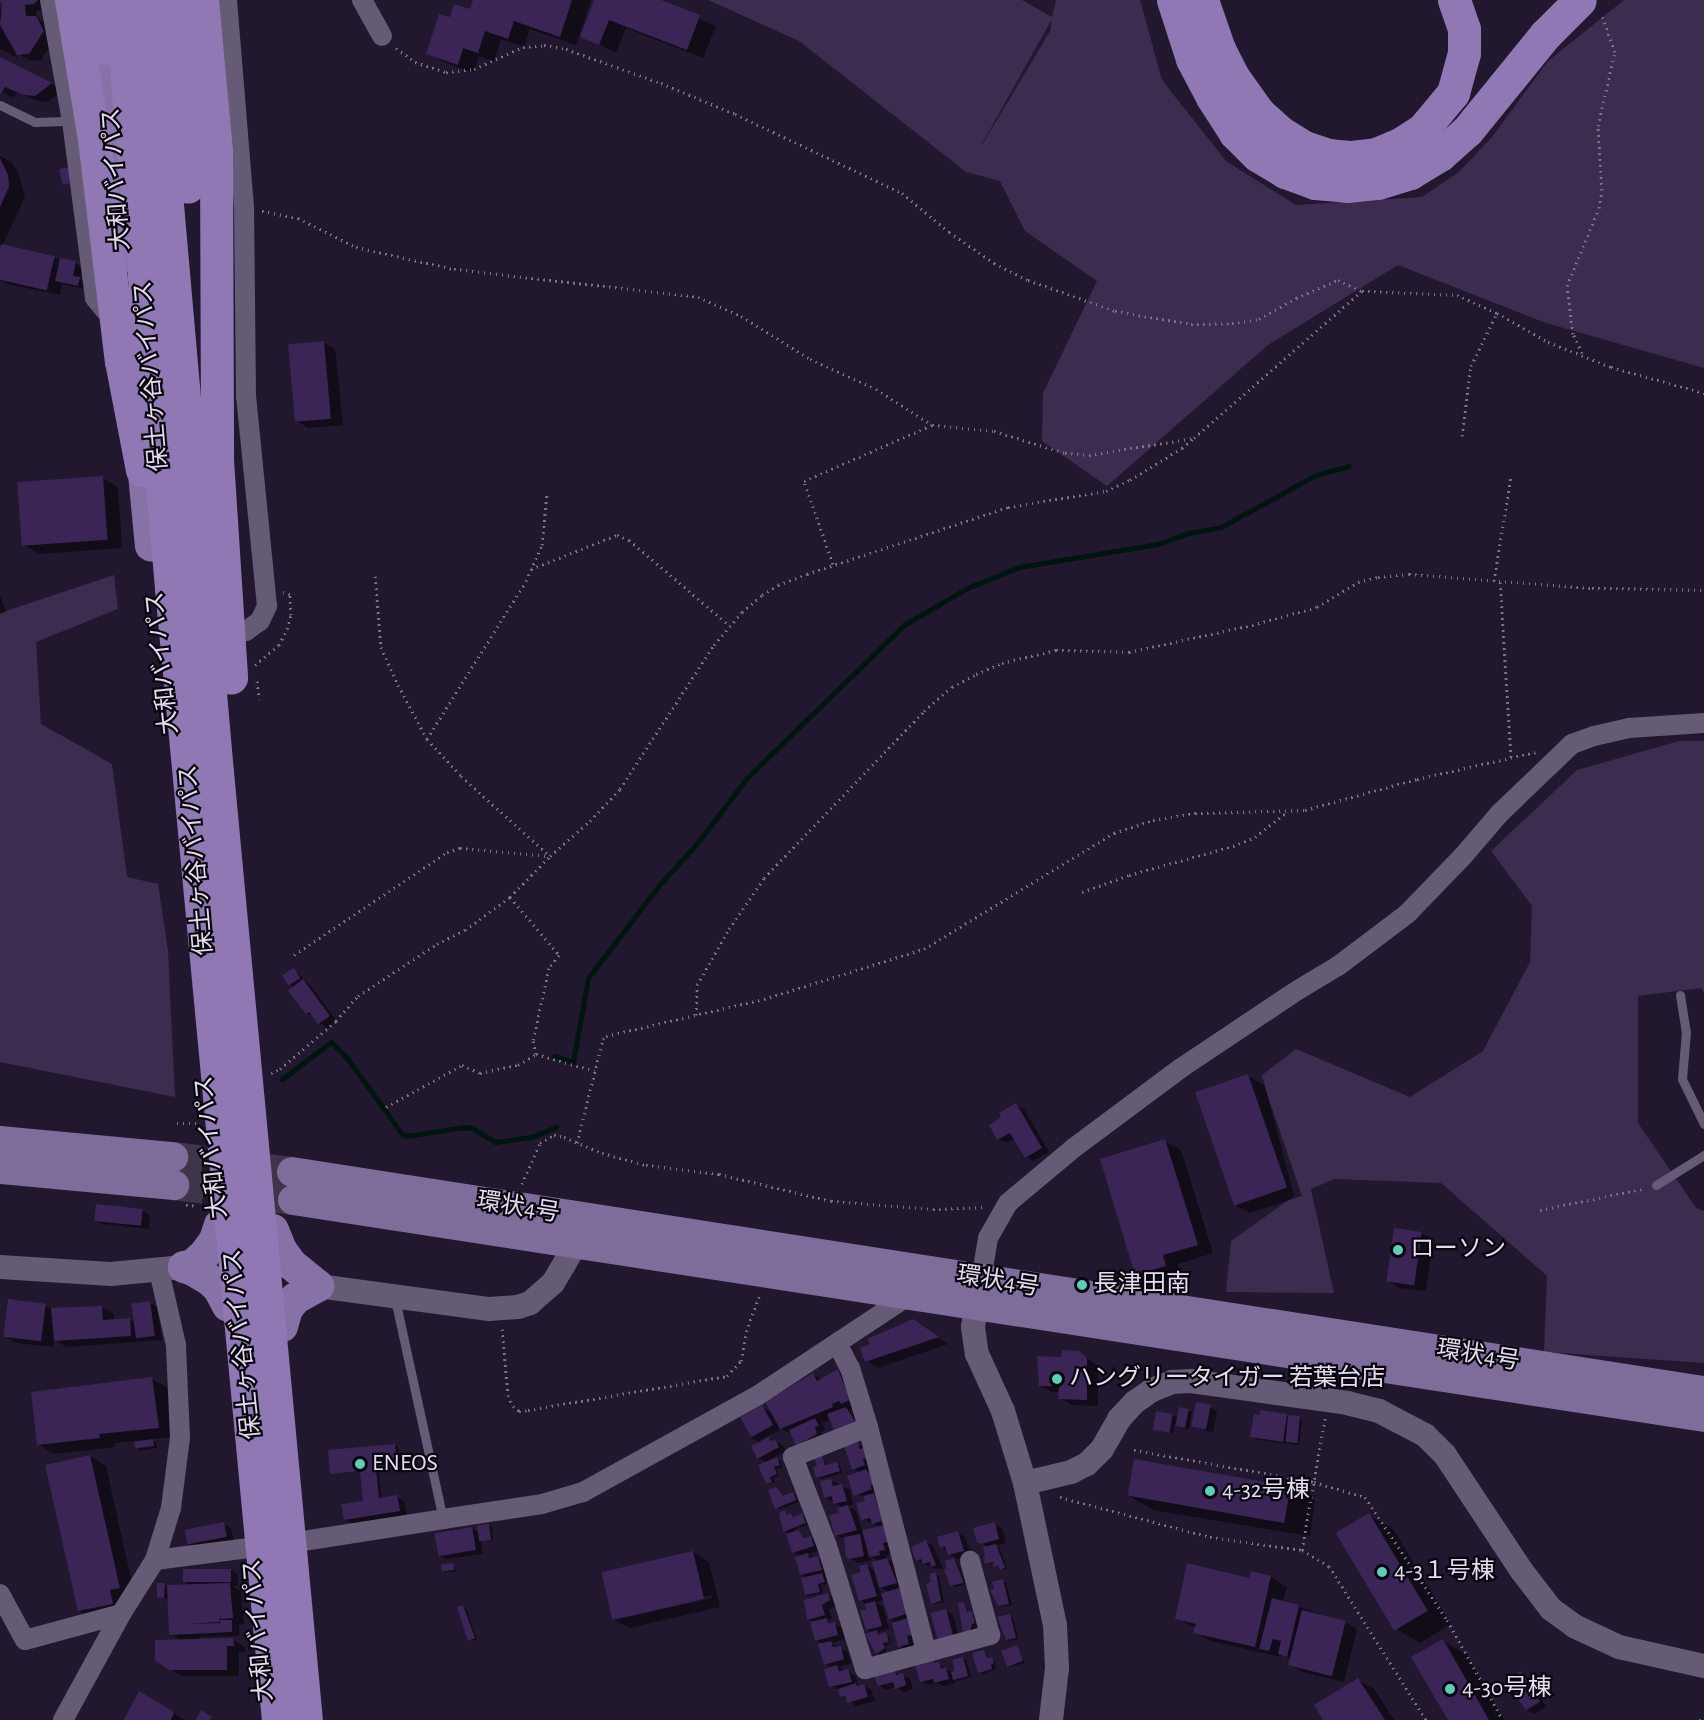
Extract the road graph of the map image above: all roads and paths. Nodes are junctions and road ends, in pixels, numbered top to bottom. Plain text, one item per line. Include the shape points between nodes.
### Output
1 (50, 0) edge
2 (70, 0) edge
3 (96, 0) edge
4 (104, 0) edge
5 (120, 0) edge
6 (149, 0) edge
7 (159, 0) edge
8 (175, 0) edge
9 (202, 0) edge
10 (227, 0) edge
11 (362, 0) edge
12 (1173, 0) edge
13 (1202, 0) edge
14 (1216, 0) edge
15 (1455, 0) edge
16 (1589, 5) edge
17 (382, 36) joint
18 (108, 65) junction
19 (0, 105) edge
20 (1259, 113) junction
21 (72, 121) junction
22 (244, 207) junction
23 (1362, 291) junction
24 (127, 310) junction
25 (1497, 313) junction
26 (188, 330) junction
27 (1582, 354) junction
28 (1704, 393) edge
29 (932, 425) junction
30 (1462, 436) dead end
31 (1194, 438) junction
32 (1511, 476) dead end
33 (547, 493) dead end
34 (833, 565) junction
35 (531, 569) junction
36 (375, 576) dead end
37 (1494, 582) junction
38 (1500, 582) junction
39 (267, 589) junction
40 (1704, 590) edge
41 (729, 626) junction
42 (215, 635) junction
43 (178, 656) junction
44 (259, 699) dead end
45 (1704, 723) edge
46 (427, 739) junction
47 (1572, 744) junction
48 (1511, 757) junction
49 (1287, 812) junction
50 (550, 856) junction
51 (1082, 892) dead end
52 (510, 897) junction
53 (294, 955) dead end
54 (1680, 995) dead end
55 (696, 1015) junction
56 (536, 1054) junction
57 (595, 1071) junction
58 (259, 1079) junction
59 (386, 1107) dead end
60 (177, 1123) dead end
61 (210, 1124) junction
62 (1704, 1124) edge
63 (0, 1141) edge
64 (577, 1143) junction
65 (1704, 1155) edge
66 (0, 1169) edge
67 (1656, 1185) joint
68 (508, 1206) junction
69 (1540, 1210) dead end
70 (1000, 1215) junction
71 (220, 1225) junction
72 (273, 1230) junction
73 (578, 1230) junction
74 (0, 1267) edge
75 (171, 1269) junction
76 (765, 1273) junction
77 (318, 1286) junction
78 (978, 1293) junction
79 (394, 1296) junction
80 (908, 1296) junction
81 (228, 1306) junction
82 (500, 1310) junction
83 (275, 1320) junction
84 (837, 1343) junction
85 (1704, 1391) edge
86 (1329, 1400) junction
87 (1704, 1417) edge
88 (868, 1427) junction
89 (1134, 1450) dead end
90 (1314, 1482) junction
91 (1025, 1483) junction
92 (1050, 1494) dead end
93 (443, 1519) junction
94 (303, 1541) junction
95 (251, 1548) junction
96 (1302, 1550) junction
97 (155, 1560) junction
98 (970, 1561) dead end
99 (0, 1594) edge
100 (121, 1614) junction
101 (926, 1652) junction
102 (1704, 1666) edge
103 (1704, 1717) edge
104 (63, 1720) edge
105 (267, 1720) edge
106 (278, 1720) edge
107 (306, 1720) edge
108 (319, 1720) edge
109 (1051, 1720) edge
110 (1426, 1720) edge
111 (1503, 1720) edge
112 (1700, 1720) edge

1 - 21 street
2 - 43 highway via 97,162 123,370
3 - 18 highway
4 - 18 highway, 大和バイパス
5 - 43 highway, 保土ヶ谷バイパス
6 - 83 highway, 保土ヶ谷バイパス
7 - 26 highway
8 - 26 highway via 190,216
9 - 83 highway via 216,150 217,459
10 - 22 street
11 - 17 street
12 - 16 highway via 1192,59 1235,134 1257,155 1285,172 1315,183 1347,186 1378,183 1410,173 1440,155 1467,131 1545,35
13 - 20 highway via 1219,50
14 - 20 highway via 1228,42
15 - 20 highway via 1464,29 1464,52 1454,93 1423,129 1400,144 1376,154 1328,155 1302,146
16 - 27 path via 1611,37 1615,52 1598,126 1602,190 1599,208 1567,286 1573,334
17 - 23 path via 415,62 446,72 474,69 523,47 544,45 661,83 902,194 994,263 1028,280 1115,311 1191,324 1232,323 1259,319 1338,280
18 - 24 highway, 大和バイパス
19 - 21 lane via 35,122
21 - 24 street via 95,298 105,310
22 - 29 path via 298,218 356,247 454,269 698,297 741,316 810,359 876,389
22 - 39 street via 246,396
23 - 25 path via 1457,296
23 - 31 path
24 - 61 highway, 大和バイパス
25 - 27 path via 1548,342
25 - 30 path via 1471,366
26 - 42 highway
27 - 28 path via 1611,367
29 - 31 path via 994,431 1065,453 1089,455
29 - 34 path via 804,481
31 - 34 path via 1106,491 1008,507
32 - 37 path
33 - 35 path via 542,544
34 - 41 path via 778,585 753,602
35 - 41 path via 617,535 629,540
35 - 46 path
36 - 46 path via 381,648
37 - 38 path
37 - 55 path via 1409,574 1377,577 1358,582 1317,607 1252,625 1129,652 1078,648 1037,653 960,682 924,711 764,878 697,985
38 - 40 path
38 - 48 path
39 - 42 street via 267,606 260,621 246,631
39 - 44 path via 290,594 291,615 279,645 255,664
41 - 50 path via 694,672 620,789
42 - 58 highway
43 - 106 highway, 保土ヶ谷バイパス
45 - 47 street via 1629,728
46 - 50 path via 461,776
47 - 48 path
47 - 70 street via 1500,813 1407,914 1338,966 1181,1068 1075,1147 1008,1203
48 - 49 path
49 - 51 path via 1255,837 1233,846
49 - 55 path via 1195,813 1153,820 1114,833 924,950 764,999
50 - 52 path
50 - 53 path via 460,848 447,852
52 - 56 path via 558,955 549,968 533,1041
52 - 58 path via 465,930 358,996 336,1021 288,1062
54 - 62 lane via 1686,1032 1682,1079
55 - 57 path via 606,1036
56 - 57 path
56 - 59 path via 518,1065 480,1073 462,1065
57 - 64 path
58 - 72 highway
60 - 61 path
61 - 71 highway, 大和バイパス
63 - 66 main road via 173,1171
64 - 68 path via 564,1137 546,1138 540,1143
64 - 70 path via 646,1165 719,1174 831,1201 933,1209 990,1207
65 - 67 lane
67 - 69 path
68 - 73 main road, 環状4号
68 - 73 main road, 環状4号 via 293,1186
70 - 78 street via 988,1238
71 - 75 highway via 205,1254 193,1264
71 - 81 highway, 大和バイパス
72 - 77 highway via 291,1264
72 - 83 highway
73 - 76 main road, 環状4号
73 - 78 main road, 環状4号
73 - 82 street via 562,1271 543,1294 518,1307
74 - 75 street via 85,1274
75 - 81 highway via 193,1270 210,1281
75 - 97 street via 180,1438 173,1500
76 - 80 main road, 環状4号
76 - 82 path via 741,1361 727,1376 528,1410 519,1411 508,1395
77 - 79 street
77 - 83 highway via 295,1299
78 - 80 main road, 環状4号
78 - 85 main road, 環状4号
78 - 87 main road, 環状4号
78 - 91 street via 973,1328 977,1354 1003,1411
79 - 82 street
79 - 93 lane
80 - 84 street
81 - 95 highway, 大和バイパス
83 - 94 highway
83 - 107 highway, 保土ヶ谷バイパス
84 - 88 street via 850,1368
84 - 93 street via 757,1396 583,1492 542,1503
86 - 90 path
86 - 91 street via 1191,1381 1172,1382 1135,1402 1087,1464
86 - 102 street via 1379,1411 1425,1435 1471,1491 1535,1590 1551,1609 1574,1626 1618,1647
88 - 101 street
88 - 101 street via 793,1458 827,1546 865,1668
89 - 90 path
90 - 96 path
90 - 111 path via 1365,1497 1447,1620
91 - 109 street via 1055,1625 1057,1668
92 - 96 path via 1210,1538
93 - 94 street
94 - 95 street
94 - 108 highway
95 - 97 street
95 - 105 highway, 大和バイパス
96 - 110 path via 1329,1566
97 - 100 street
98 - 101 street via 990,1635
99 - 100 street via 25,1640
100 - 104 street
103 - 112 path

